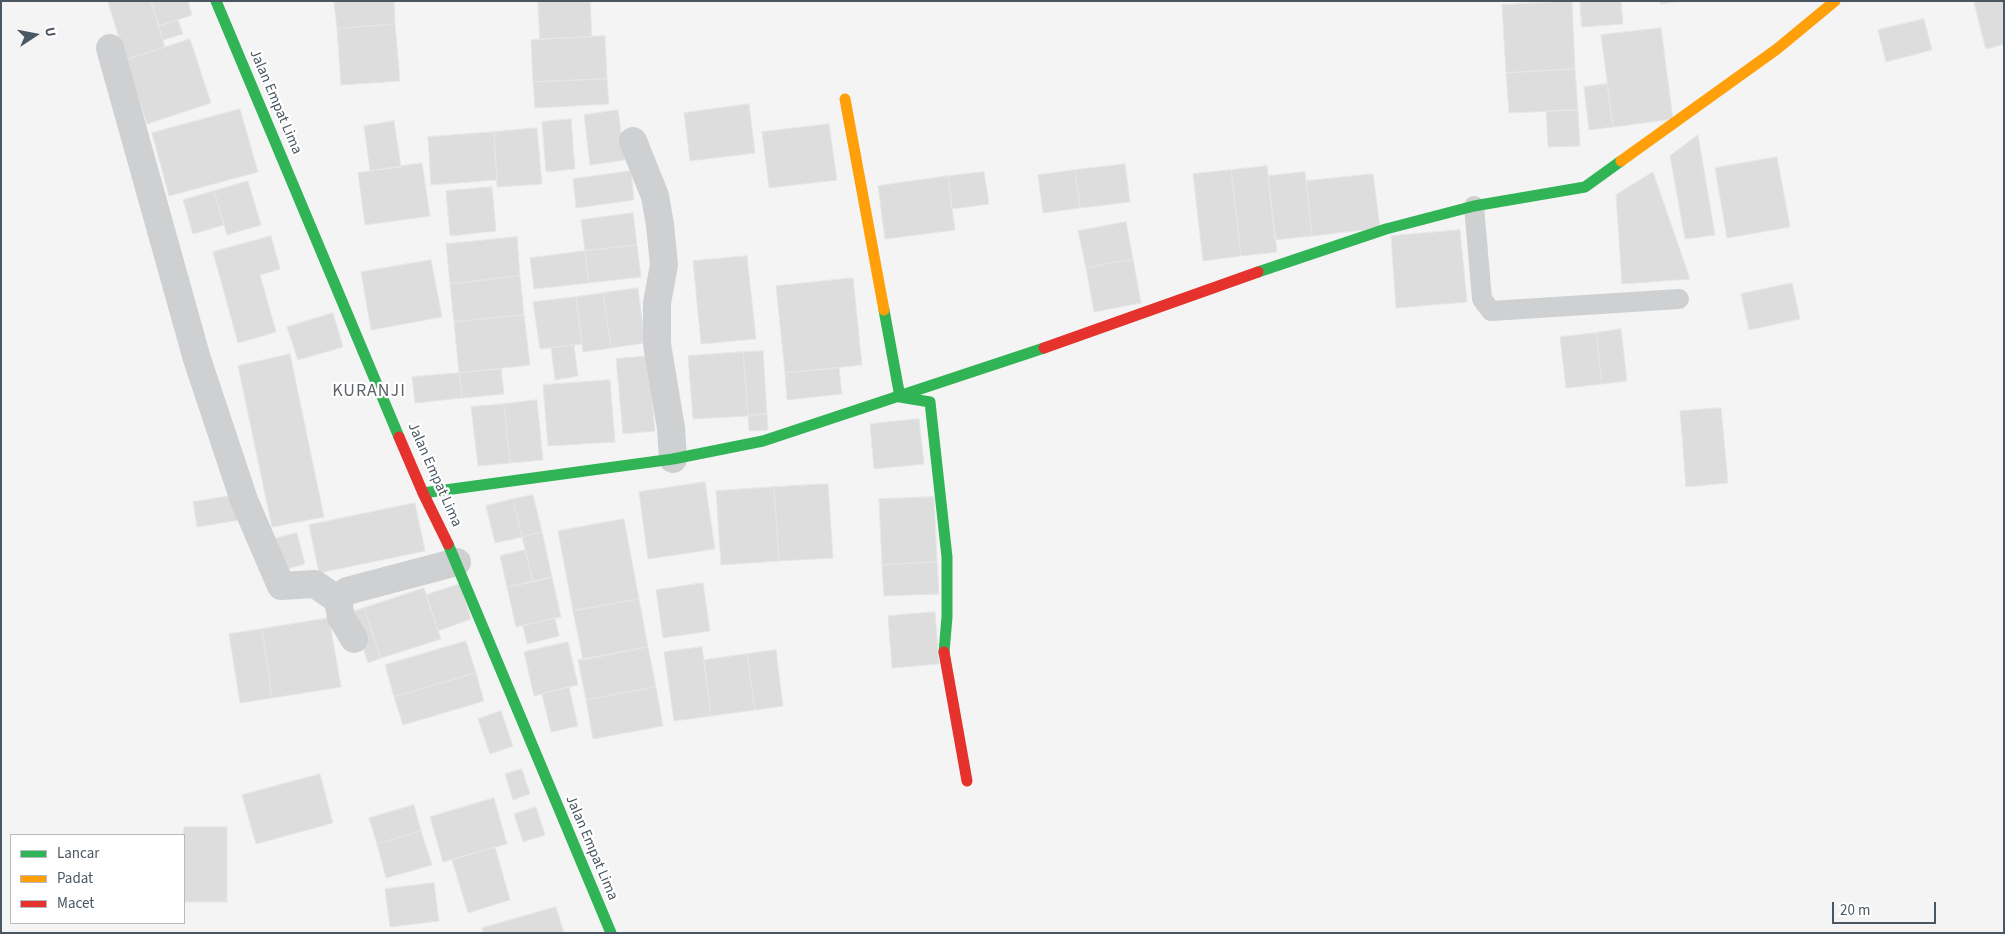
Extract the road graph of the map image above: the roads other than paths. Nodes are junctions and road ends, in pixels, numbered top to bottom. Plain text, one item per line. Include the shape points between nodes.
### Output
1 (216, 1) edge
2 (1828, 2) edge
3 (110, 48) dead end
4 (845, 99) dead end
5 (633, 141) dead end
6 (1474, 206) junction
7 (1679, 299) dead end
8 (900, 397) junction
9 (673, 459) junction
10 (423, 493) junction
11 (457, 562) junction
12 (338, 600) junction
13 (354, 639) dead end
14 (967, 781) dead end
15 (611, 933) edge

1 - 10 street, Jalan Empat Lima
2 - 6 street via 1770,54 1585,187
3 - 12 street via 197,359 244,500 281,586 315,584
4 - 8 street
5 - 9 street via 654,196 660,225 664,265 657,303 657,344
6 - 7 lane via 1482,299 1491,311
6 - 8 street via 1386,229
8 - 9 street via 763,441
8 - 14 street via 930,402 947,557 944,654
9 - 10 street
10 - 11 street, Jalan Empat Lima
11 - 12 street via 347,591
11 - 15 street, Jalan Empat Lima
12 - 13 street via 342,617

